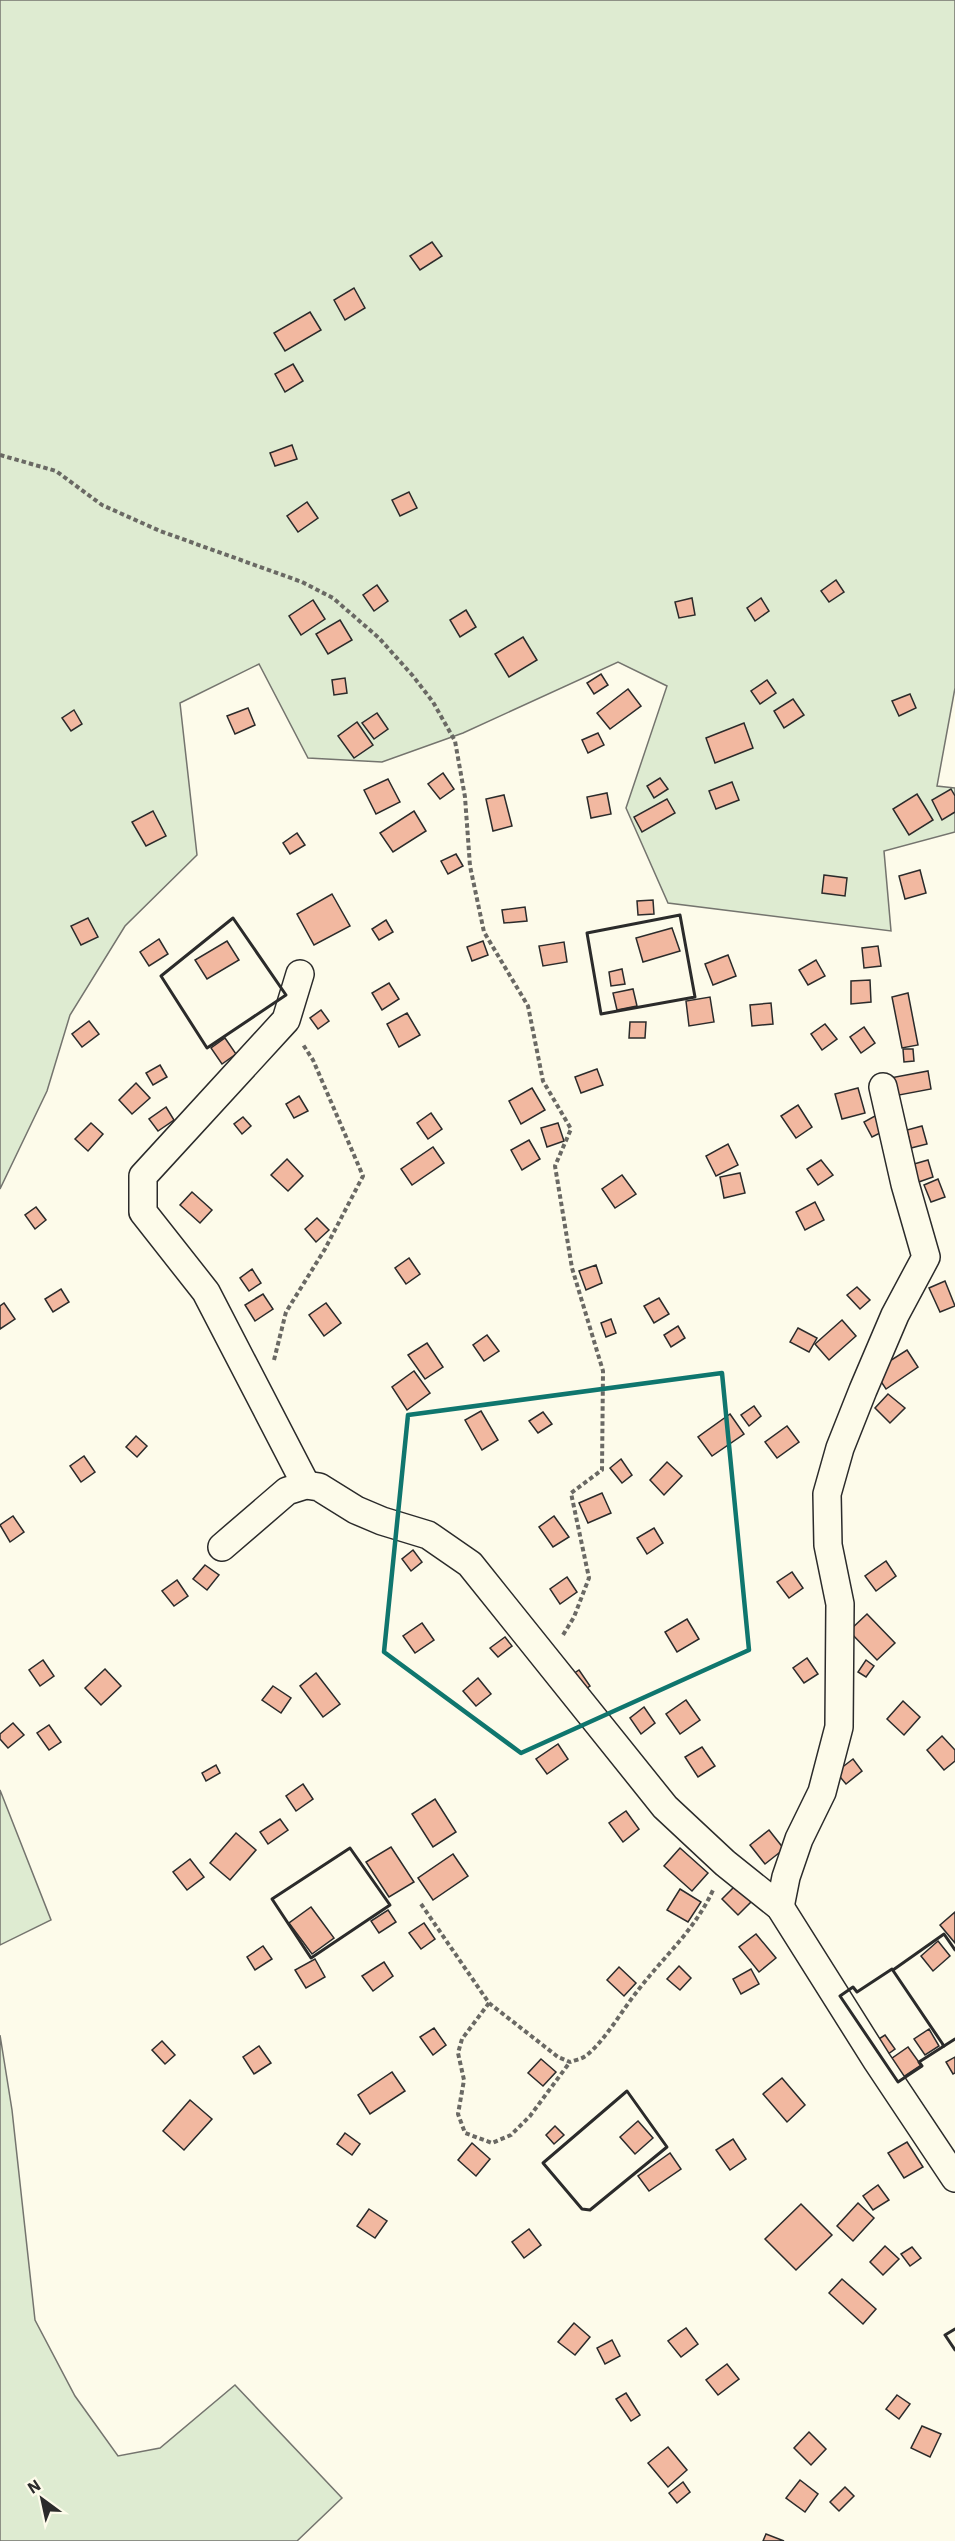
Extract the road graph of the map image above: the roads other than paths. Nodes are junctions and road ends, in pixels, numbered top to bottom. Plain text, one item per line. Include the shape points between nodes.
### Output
1 (300, 974) dead end
2 (883, 1087) dead end
3 (306, 1485) junction
4 (222, 1547) dead end
5 (780, 1907) junction
6 (955, 2178) edge

1 - 3 street via 286,1020 143,1176 143,1212 206,1292
2 - 5 street via 926,1257 863,1390 827,1494 828,1545 840,1604 839,1727 822,1792 799,1839
3 - 4 street via 287,1491
3 - 5 street via 319,1487 382,1521 428,1535 470,1564 664,1807
5 - 6 street

